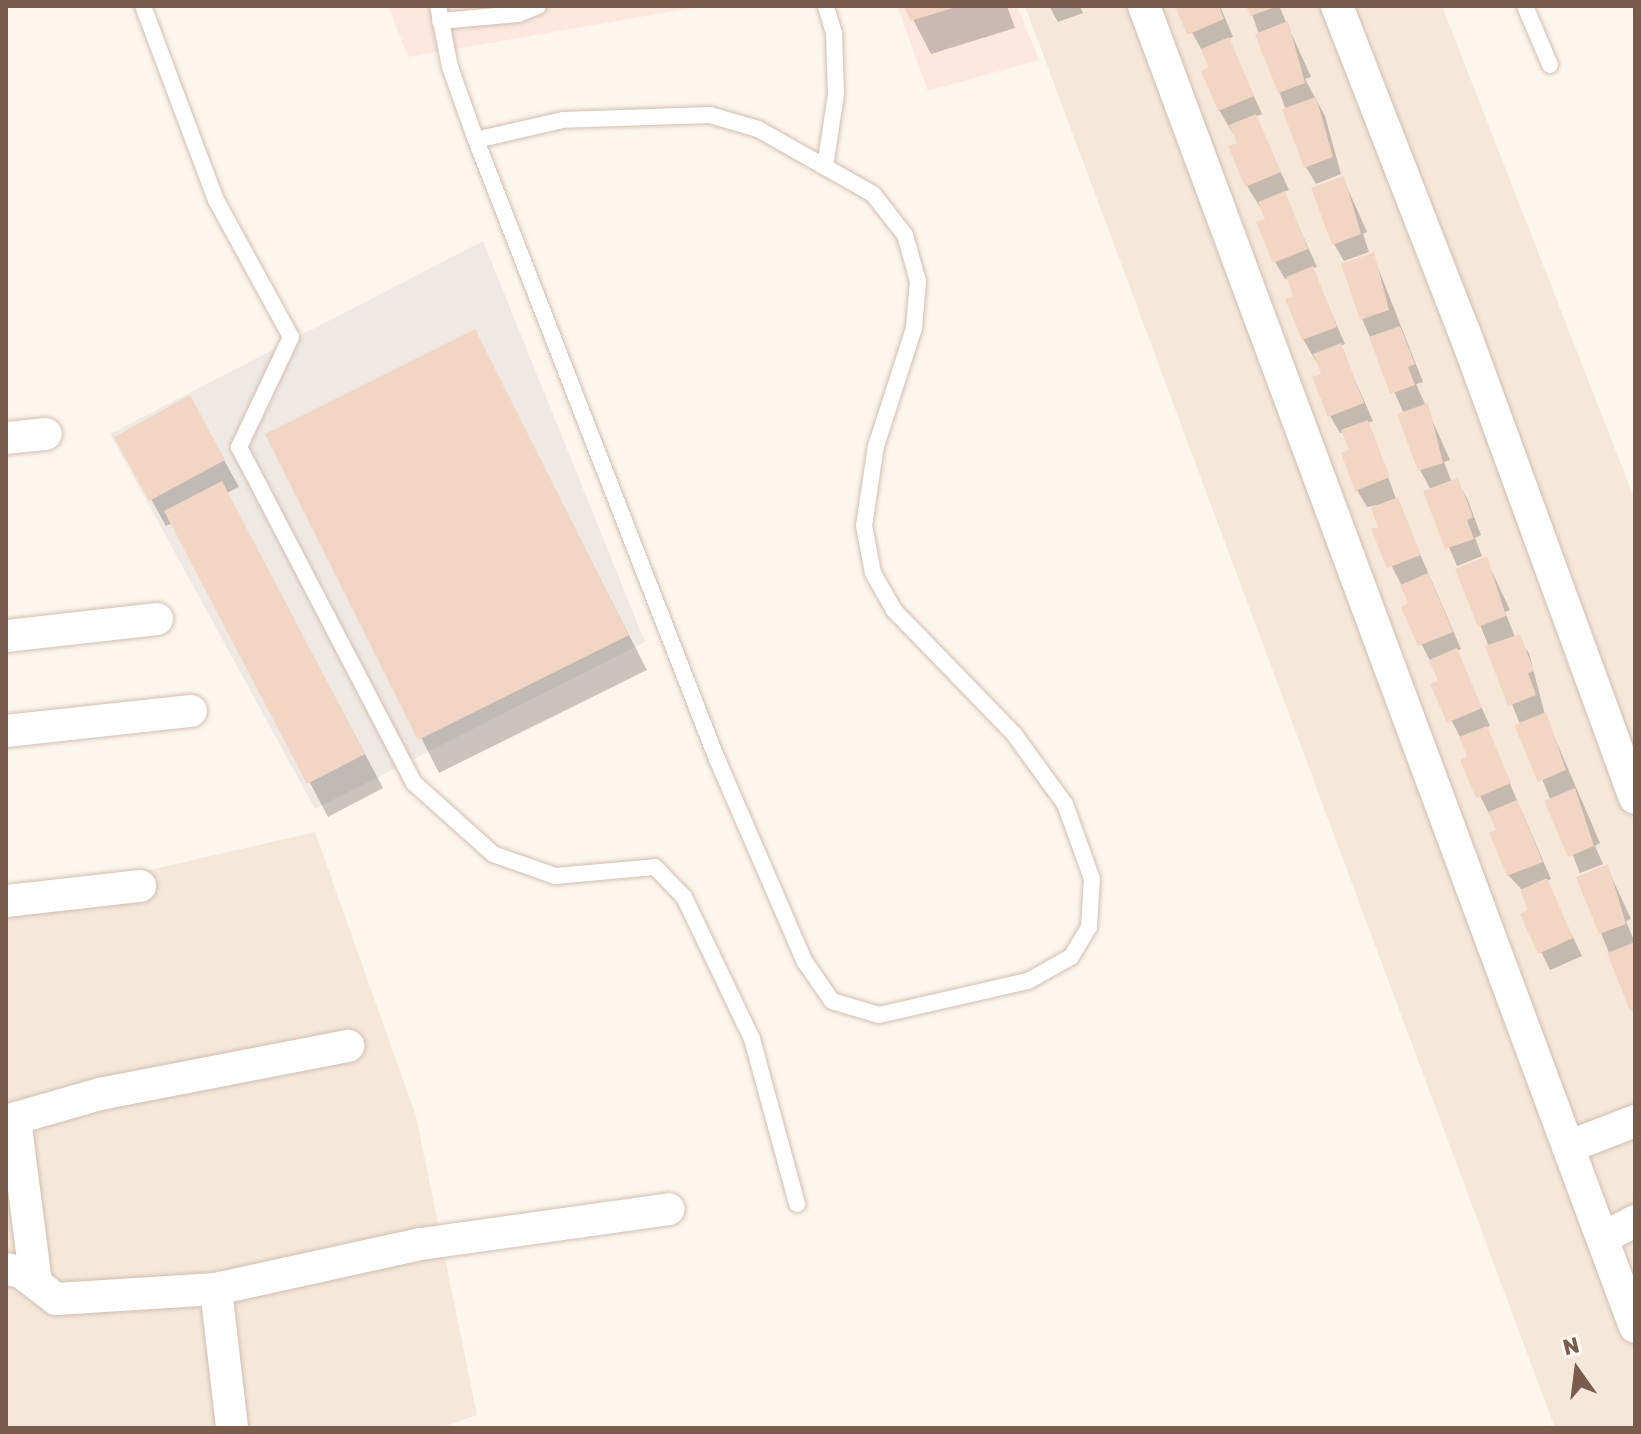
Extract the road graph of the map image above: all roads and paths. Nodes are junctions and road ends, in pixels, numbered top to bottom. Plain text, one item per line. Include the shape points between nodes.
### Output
1 (143, 6) edge
2 (538, 6) edge
3 (826, 6) edge
4 (1144, 6) edge
5 (1337, 6) edge
6 (1525, 6) edge
7 (439, 13) edge
8 (1550, 65) dead end
9 (476, 140) junction
10 (825, 167) junction
11 (46, 434) dead end
12 (6, 438) edge
13 (157, 619) dead end
14 (6, 636) edge
15 (191, 711) dead end
16 (6, 731) edge
17 (1635, 798) edge
18 (140, 886) dead end
19 (6, 901) edge
20 (348, 1046) dead end
21 (11, 1120) edge
22 (1635, 1121) edge
23 (1568, 1147) junction
24 (797, 1204) dead end
25 (669, 1209) dead end
26 (1635, 1221) edge
27 (1604, 1237) junction
28 (6, 1269) edge
29 (36, 1282) junction
30 (216, 1289) junction
31 (1635, 1327) edge
32 (232, 1428) edge

1 - 24 lane via 216,200 291,337 239,447 414,783 493,854 555,876 655,867 684,897 752,1039
2 - 7 lane via 518,14
3 - 10 lane via 834,33 836,94
4 - 23 street
5 - 17 street via 1464,331
6 - 8 lane
7 - 9 lane via 450,67
9 - 10 lane via 563,120 710,115 758,129
9 - 10 lane via 717,759 805,962 832,1001 879,1015 1028,981 1071,957 1089,927 1092,879 1065,804 1014,734 894,610 873,573 864,526 876,446 914,328 918,281 905,235 873,194
11 - 12 street
13 - 14 street
15 - 16 street
18 - 19 street
20 - 21 street via 100,1094
21 - 29 street
22 - 23 street
23 - 27 street
25 - 30 street via 421,1244
26 - 27 street
27 - 31 street
28 - 29 street
29 - 30 street via 56,1299
30 - 32 street

